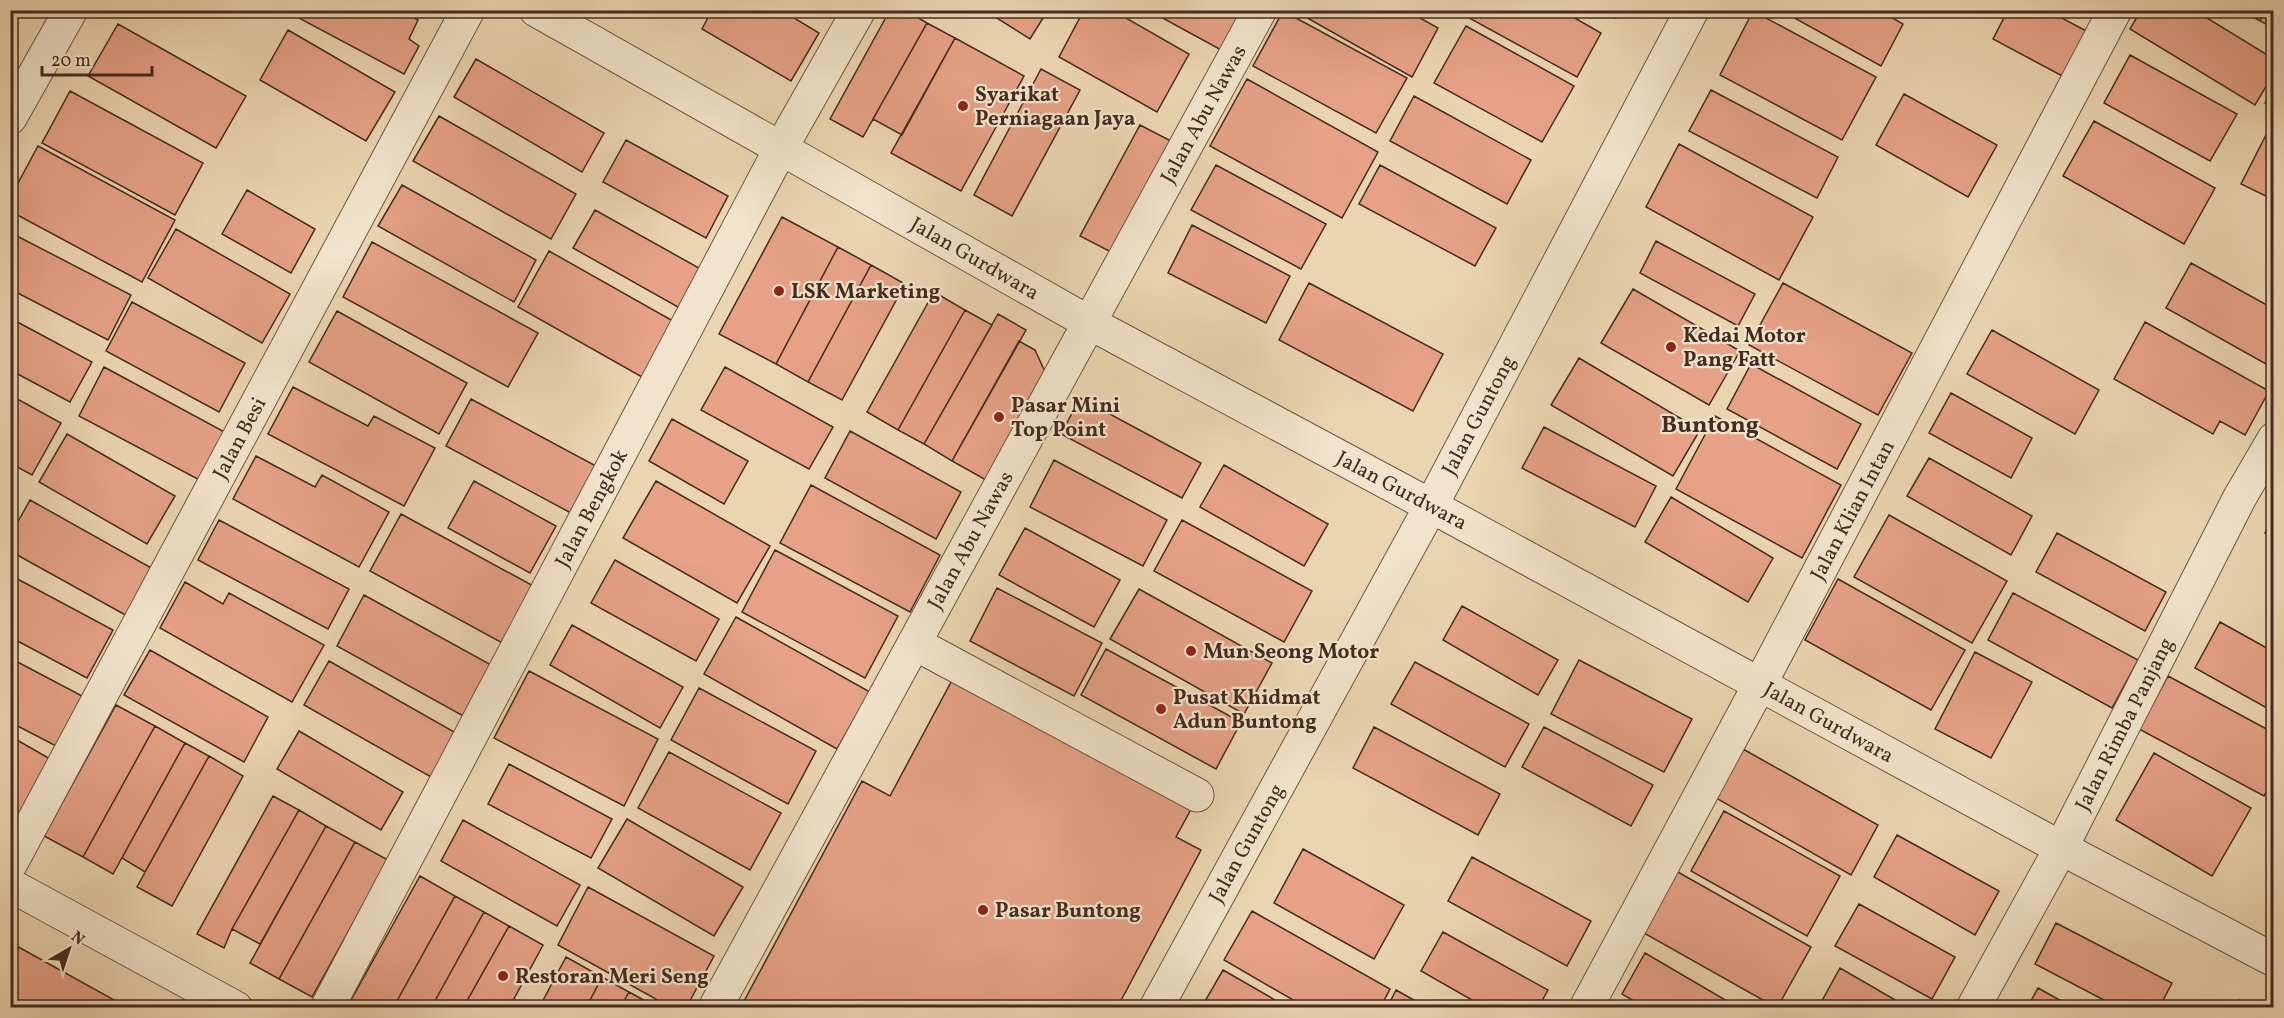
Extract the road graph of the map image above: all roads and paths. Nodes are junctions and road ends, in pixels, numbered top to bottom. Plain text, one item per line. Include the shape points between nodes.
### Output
1 (71, 10) edge
2 (468, 10) edge
3 (536, 10) edge
4 (859, 10) edge
5 (1260, 10) edge
6 (1692, 10) edge
7 (2115, 10) edge
8 (10, 118) edge
9 (781, 148) junction
10 (1088, 322) junction
11 (2274, 439) edge
12 (1431, 506) junction
13 (914, 643) junction
14 (1760, 684) junction
15 (1197, 795) dead end
16 (2061, 848) junction
17 (10, 865) edge
18 (10, 885) edge
19 (2274, 960) edge
20 (236, 1008) edge
21 (327, 1008) edge
22 (716, 1008) edge
23 (1156, 1008) edge
24 (1586, 1008) edge
25 (1973, 1008) edge

1 - 8 street
2 - 17 street, Jalan Besi
3 - 9 street, Jalan Gurdwara
4 - 9 street, Jalan Bengkok
5 - 10 street, Jalan Abu Nawas
6 - 12 street, Jalan Guntong
7 - 14 street, Jalan Klian Intan
9 - 10 street, Jalan Gurdwara
9 - 21 street, Jalan Bengkok
10 - 12 street, Jalan Gurdwara
10 - 13 street, Jalan Abu Nawas
11 - 16 street, Jalan Rimba Panjang
12 - 14 street, Jalan Gurdwara
12 - 23 street, Jalan Guntong
13 - 15 street
13 - 22 street, Jalan Abu Nawas
14 - 16 street, Jalan Gurdwara
14 - 24 street, Jalan Klian Intan
16 - 19 street, Jalan Gurdwara
16 - 25 street, Jalan Rimba Panjang
18 - 20 street

